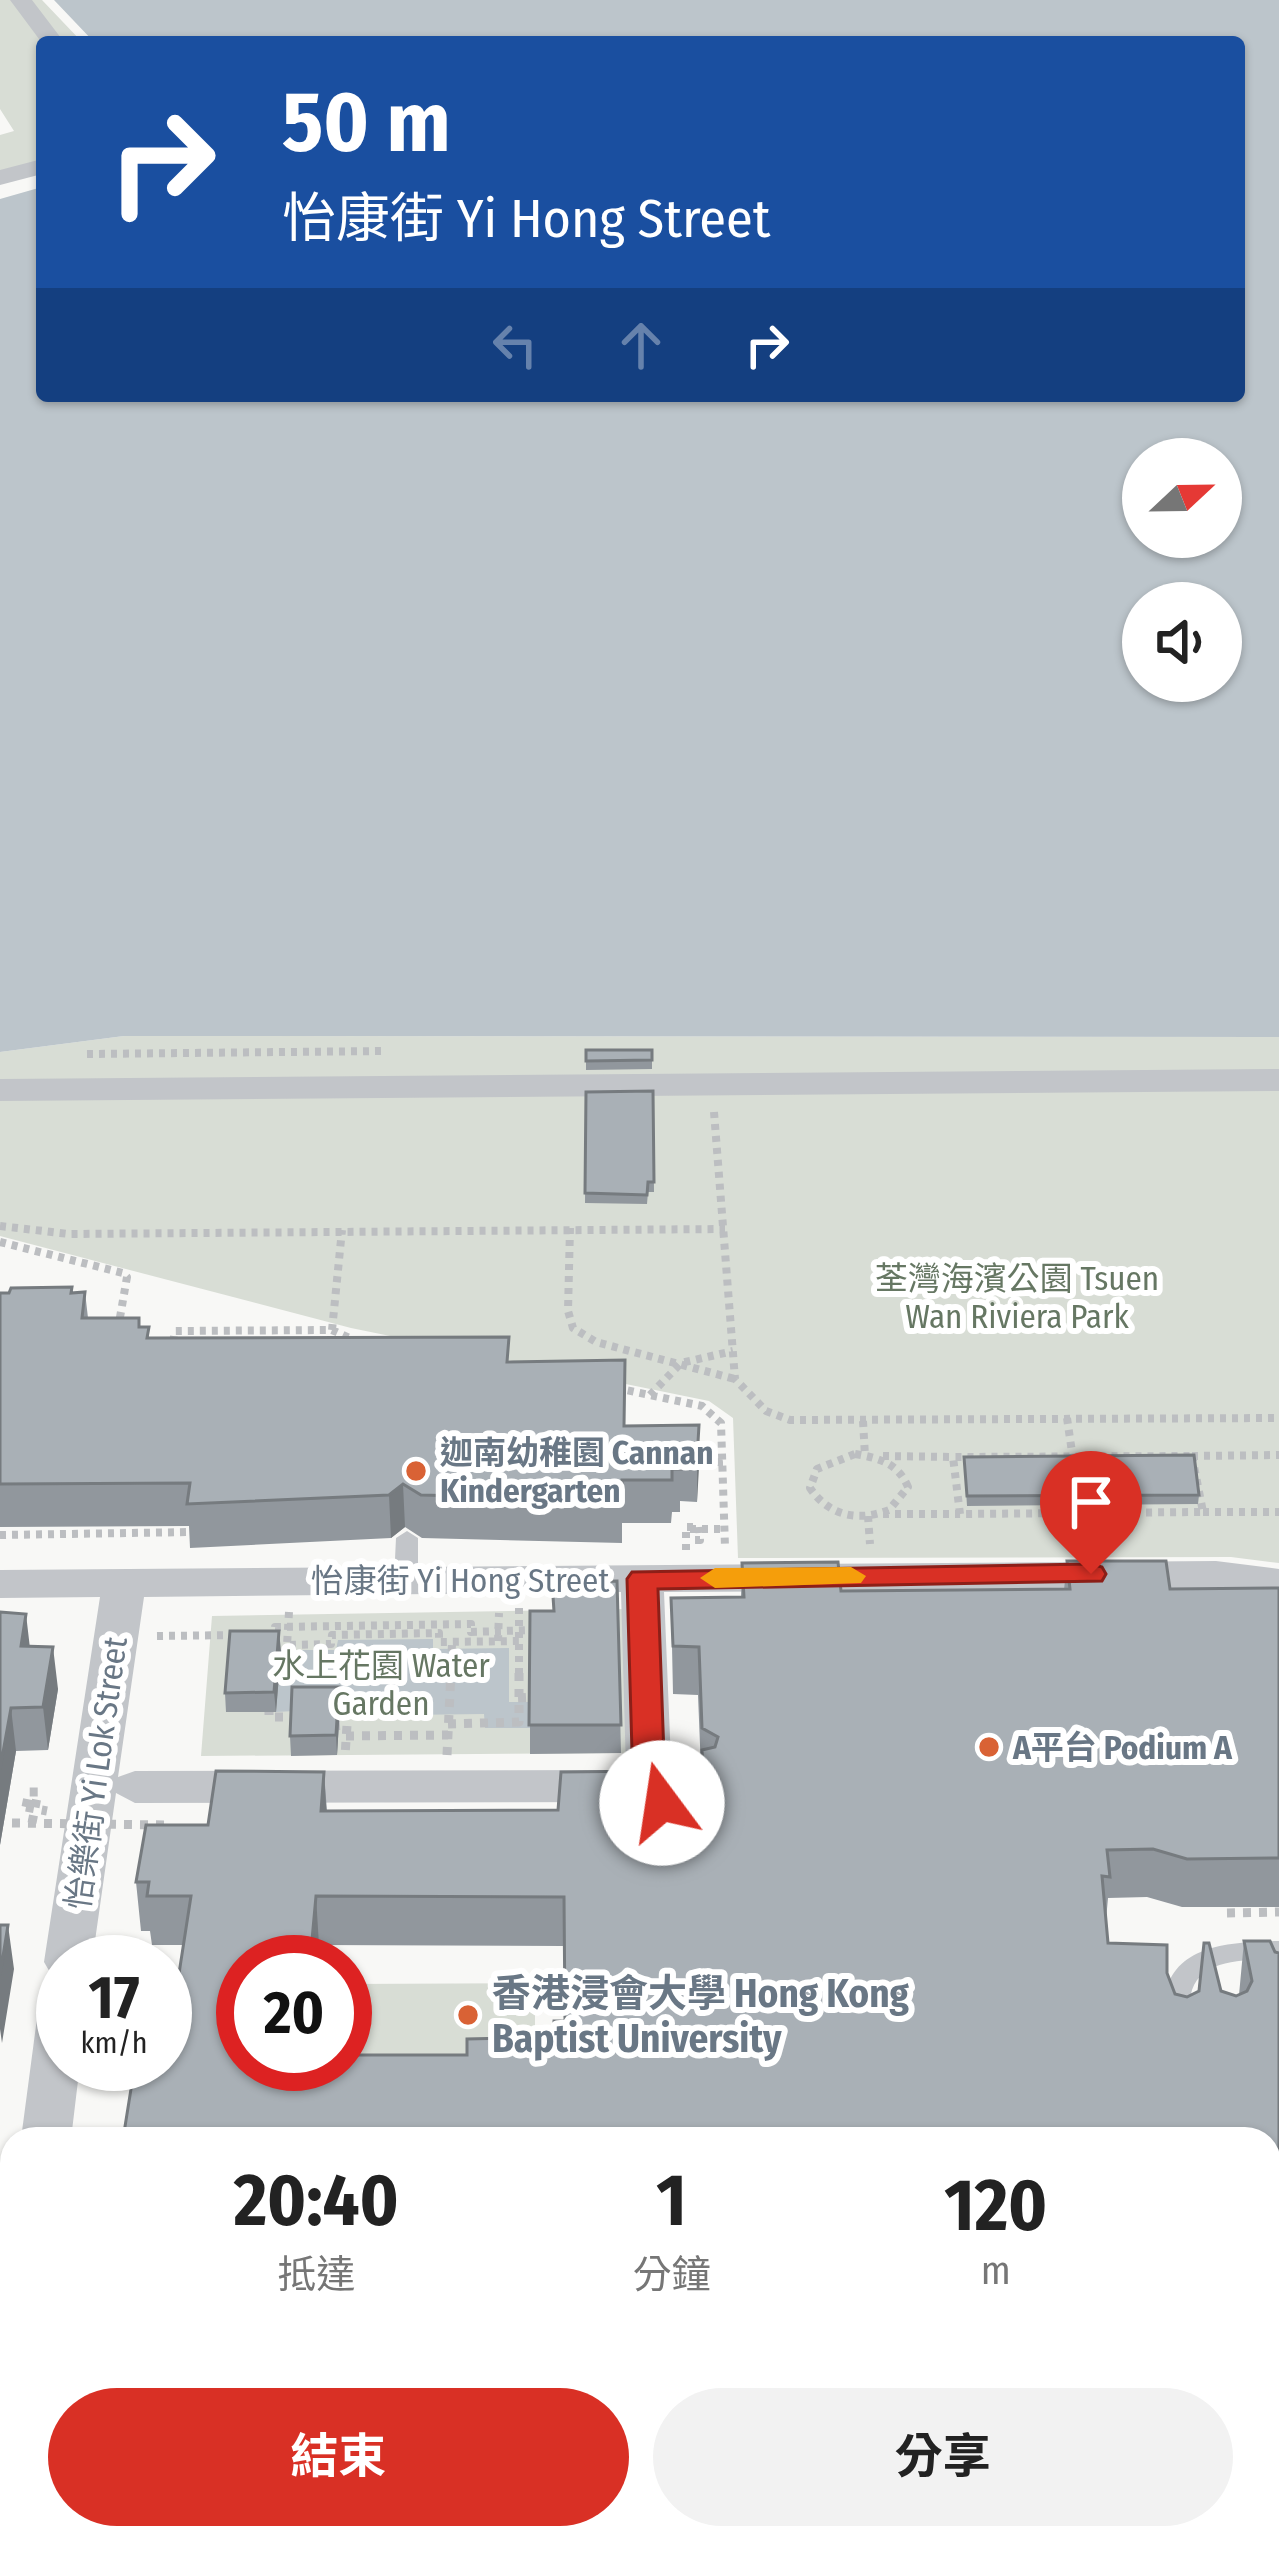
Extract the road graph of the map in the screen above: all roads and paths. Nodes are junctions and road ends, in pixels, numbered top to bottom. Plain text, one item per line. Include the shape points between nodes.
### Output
1 (22, 0) edge
2 (49, 36) edge
3 (36, 168) edge
4 (0, 178) edge
5 (1279, 1080) edge
6 (712, 1085) junction
7 (0, 1090) edge
8 (0, 1226) edge
9 (570, 1228) junction
10 (725, 1229) junction
11 (343, 1230) junction
12 (28, 1232) junction
13 (0, 1242) edge
14 (27, 1248) junction
15 (332, 1330) junction
16 (117, 1334) edge
17 (367, 1346) edge
18 (733, 1351) junction
19 (171, 1353) edge
20 (681, 1363) junction
21 (735, 1379) junction
22 (605, 1386) edge
23 (650, 1395) junction
24 (1067, 1418) junction
25 (1279, 1418) edge
26 (862, 1421) junction
27 (1192, 1455) junction
28 (1279, 1455) edge
29 (868, 1456) junction
30 (953, 1456) junction
31 (672, 1461) edge
32 (1073, 1461) junction
33 (1080, 1509) junction
34 (1203, 1512) junction
35 (1279, 1512) edge
36 (881, 1514) junction
37 (960, 1514) junction
38 (868, 1516) junction
39 (193, 1532) edge
40 (128, 1533) junction
41 (0, 1534) edge
42 (1086, 1545) dead end
43 (686, 1552) dead end
44 (725, 1552) dead end
45 (871, 1552) dead end
46 (125, 1568) junction
47 (642, 1579) junction
48 (1279, 1582) edge
49 (0, 1584) edge
50 (519, 1601) dead end
51 (499, 1612) dead end
52 (554, 1629) edge
53 (153, 1636) dead end
54 (520, 1640) junction
55 (498, 1641) junction
56 (452, 1645) junction
57 (534, 1661) edge
58 (519, 1662) junction
59 (272, 1665) edge
60 (271, 1688) edge
61 (550, 1697) edge
62 (519, 1700) junction
63 (448, 1724) junction
64 (308, 1726) edge
65 (323, 1726) edge
66 (447, 1754) dead end
67 (113, 1787) junction
68 (47, 1811) dead end
69 (12, 1823) dead end
70 (32, 1823) junction
71 (172, 1825) edge
72 (1279, 1901) edge
73 (1279, 1912) edge
74 (75, 1935) edge
75 (1275, 1951) edge
76 (1214, 1957) junction
77 (1278, 1986) edge
78 (1221, 1994) edge
79 (1180, 2032) edge
80 (52, 2091) edge
81 (48, 2127) edge

1 - 2 street
3 - 4 street
5 - 6 street
6 - 7 street
6 - 10 path
8 - 12 path
9 - 10 path
9 - 11 path
9 - 20 path via 573,1328 596,1342
10 - 18 path
11 - 12 path
11 - 15 path
12 - 14 path
13 - 14 path
14 - 16 path via 127,1277
15 - 17 path
15 - 19 path via 176,1331
18 - 20 path
18 - 21 path
20 - 21 path
20 - 23 path
21 - 26 path via 766,1411 790,1420
22 - 23 path
23 - 44 path via 702,1406 721,1424
24 - 25 path
24 - 26 path
24 - 32 path
26 - 29 path
27 - 28 path
27 - 32 path
27 - 34 path
29 - 30 path
29 - 36 path via 897,1468 908,1487
29 - 38 path via 826,1461 810,1487 836,1512
30 - 32 path
30 - 37 path
31 - 43 path, bridge via 719,1462 720,1528 690,1529 691,1540 700,1540 699,1530 686,1527
33 - 34 path
33 - 37 path
33 - 42 path
34 - 35 path
36 - 37 path
36 - 38 path
38 - 45 path
39 - 40 path
40 - 41 path
40 - 46 path
46 - 47 street, 怡康街 Yi Hong Street via 406,1559
46 - 49 street, 怡康街 Yi Hong Street
46 - 67 street, 怡樂街 Yi Lok Street
47 - 48 street, 怡康街 Yi Hong Street via 1091,1574
47 - 67 street via 665,1792
50 - 54 path
51 - 55 path
52 - 59 path, bridge via 275,1627
53 - 56 path via 288,1629 287,1645 331,1645 332,1635 439,1633 439,1642
54 - 55 path
54 - 58 path
55 - 56 path
56 - 63 path
57 - 58 path
58 - 62 path
60 - 64 path via 269,1717 301,1717 300,1726
61 - 62 path
62 - 63 path via 518,1722
63 - 65 path via 346,1738 346,1725
63 - 66 path
67 - 74 street, 怡樂街 Yi Lok Street
68 - 70 path, bridge via 26,1807 28,1792 38,1792
69 - 70 path, bridge
70 - 71 path, bridge
72 - 73 path via 1229,1908
75 - 76 lane
75 - 77 lane
76 - 78 lane
76 - 79 lane via 1178,1986
80 - 81 street

